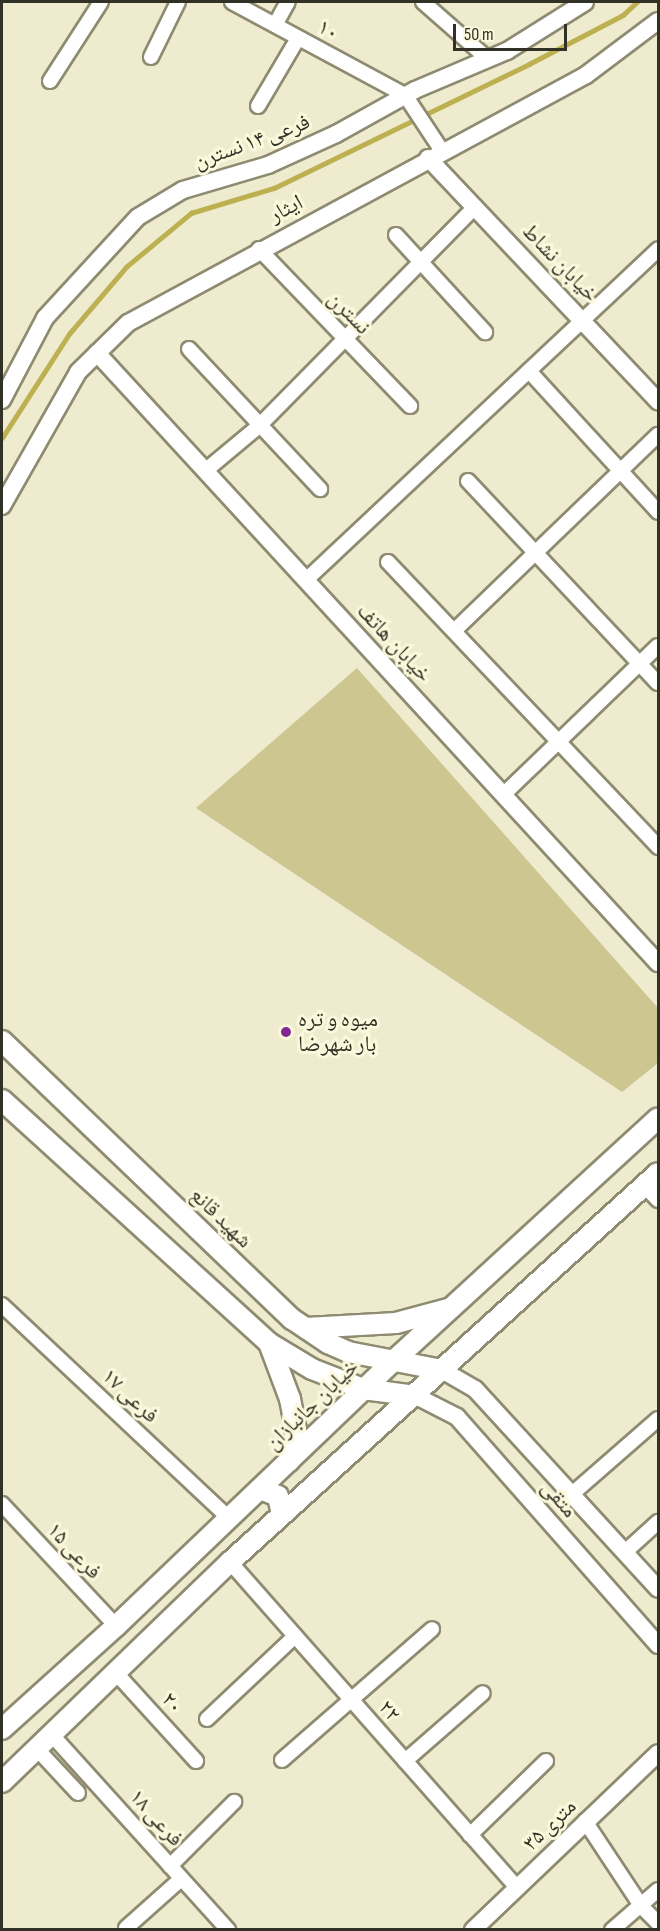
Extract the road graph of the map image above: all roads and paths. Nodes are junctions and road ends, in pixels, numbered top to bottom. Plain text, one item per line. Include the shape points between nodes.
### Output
1 (101, 2) edge
2 (178, 2) edge
3 (231, 2) edge
4 (288, 2) edge
5 (423, 2) edge
6 (585, 2) edge
7 (658, 21) edge
8 (275, 25) junction
9 (298, 38) junction
10 (151, 57) dead end
11 (488, 59) junction
12 (50, 81) dead end
13 (408, 100) junction
14 (258, 106) dead end
15 (435, 155) junction
16 (476, 207) junction
17 (396, 235) dead end
18 (259, 249) junction
19 (658, 249) edge
20 (422, 264) junction
21 (584, 319) junction
22 (485, 332) dead end
23 (345, 339) junction
24 (189, 349) dead end
25 (97, 353) junction
26 (529, 371) junction
27 (2, 400) edge
28 (658, 401) edge
29 (410, 406) dead end
30 (259, 426) junction
31 (658, 435) edge
32 (205, 471) junction
33 (621, 471) junction
34 (468, 481) dead end
35 (320, 489) dead end
36 (2, 506) edge
37 (658, 512) edge
38 (533, 553) junction
39 (388, 562) dead end
40 (306, 580) junction
41 (454, 631) junction
42 (658, 646) edge
43 (640, 663) junction
44 (658, 683) edge
45 (559, 742) junction
46 (503, 795) junction
47 (658, 847) edge
48 (658, 963) edge
49 (2, 1041) edge
50 (2, 1100) edge
51 (658, 1118) edge
52 (654, 1186) edge
53 (2, 1305) edge
54 (450, 1308) junction
55 (306, 1328) junction
56 (269, 1343) junction
57 (391, 1363) junction
58 (442, 1370) junction
59 (363, 1389) junction
60 (416, 1396) junction
61 (658, 1419) edge
62 (289, 1461) junction
63 (260, 1489) junction
64 (572, 1494) junction
65 (2, 1504) edge
66 (282, 1515) junction
67 (230, 1519) junction
68 (658, 1522) edge
69 (625, 1552) junction
70 (230, 1562) junction
71 (658, 1589) edge
72 (116, 1626) junction
73 (432, 1629) dead end
74 (295, 1636) junction
75 (658, 1645) edge
76 (116, 1673) junction
77 (483, 1693) dead end
78 (349, 1697) junction
79 (207, 1719) dead end
80 (2, 1729) edge
81 (52, 1735) junction
82 (37, 1749) junction
83 (658, 1753) edge
84 (282, 1760) dead end
85 (196, 1761) dead end
86 (405, 1761) junction
87 (546, 1761) dead end
88 (2, 1782) edge
89 (78, 1792) dead end
90 (234, 1802) dead end
91 (585, 1821) junction
92 (470, 1835) junction
93 (170, 1866) junction
94 (181, 1878) junction
95 (517, 1888) junction
96 (658, 1890) edge
97 (642, 1907) junction
98 (658, 1923) edge
99 (126, 1928) edge
100 (228, 1929) edge
101 (473, 1929) edge
102 (612, 1929) edge

1 - 12 street
2 - 10 street
3 - 8 street, ۱۰
4 - 8 street
5 - 11 street
6 - 11 street, فرعی ۱۴ نسترن
7 - 15 street, ایثار via 586,75
8 - 9 street, ۱۰
9 - 13 street, ۱۰
9 - 14 street
11 - 13 street, فرعی ۱۴ نسترن
13 - 15 street
13 - 27 street, فرعی ۱۴ نسترن via 268,165 183,190 138,218 45,318
15 - 16 street, خیابان نشاط
15 - 18 street, ایثار
16 - 20 street
16 - 21 street, خیابان نشاط
17 - 20 street
18 - 23 street, نسترن
18 - 25 street, ایثار via 128,323
19 - 21 street
20 - 22 street
20 - 23 street
21 - 26 street
21 - 28 street, خیابان نشاط
23 - 29 street, نسترن
23 - 30 street
24 - 30 street
25 - 32 street, خیابان هاتف
25 - 36 street, ایثار via 78,372 51,414
26 - 33 street
26 - 40 street
30 - 32 street
30 - 35 street
31 - 33 street
32 - 40 street, خیابان هاتف
33 - 37 street
33 - 38 street
34 - 38 street
38 - 41 street
38 - 43 street
39 - 41 street
40 - 46 street, خیابان هاتف
41 - 45 street
42 - 43 street
43 - 44 street
43 - 45 street
45 - 46 street
45 - 47 street
46 - 48 street, خیابان هاتف
49 - 55 main road, شهید قانع
50 - 56 main road
51 - 54 main road, خیابان جانبازان
52 - 58 main road
53 - 67 street, فرعی ۱۷
54 - 55 main road via 396,1323
54 - 57 main road, خیابان جانبازان
55 - 57 main road, شهید قانع via 348,1352
56 - 59 main road via 312,1369
56 - 62 main road via 290,1399 296,1431
57 - 58 main road, شهید قانع
57 - 59 main road, خیابان جانبازان
58 - 60 main road
58 - 64 street, متقی via 475,1389
59 - 60 main road
59 - 62 main road, خیابان جانبازان
60 - 66 main road
60 - 75 street, متقی via 457,1417
61 - 64 street
62 - 63 main road, خیابان جانبازان
63 - 66 main road via 278,1496
63 - 67 main road, خیابان جانبازان
64 - 69 street, متقی
65 - 72 street, فرعی ۱۵
66 - 70 main road
67 - 72 main road, خیابان جانبازان
68 - 69 street
69 - 71 street, متقی
70 - 74 street, ۲۲
70 - 76 main road
72 - 80 main road, خیابان جانبازان
73 - 78 street
74 - 78 street, ۲۲
74 - 79 street
76 - 81 main road
76 - 85 street, ۲۰
77 - 86 street
78 - 84 street
78 - 86 street, ۲۲
81 - 82 main road
81 - 93 street, فرعی ۱۸
82 - 88 main road
82 - 89 street
83 - 91 street, ۳۵ متری
86 - 92 street, ۲۲
87 - 92 street
90 - 93 street
91 - 95 street, ۳۵ متری
91 - 97 street
92 - 95 street, ۲۲
93 - 94 street, فرعی ۱۸
94 - 99 street
94 - 100 street, فرعی ۱۸
95 - 101 street, ۳۵ متری
96 - 97 street
97 - 98 street
97 - 102 street

